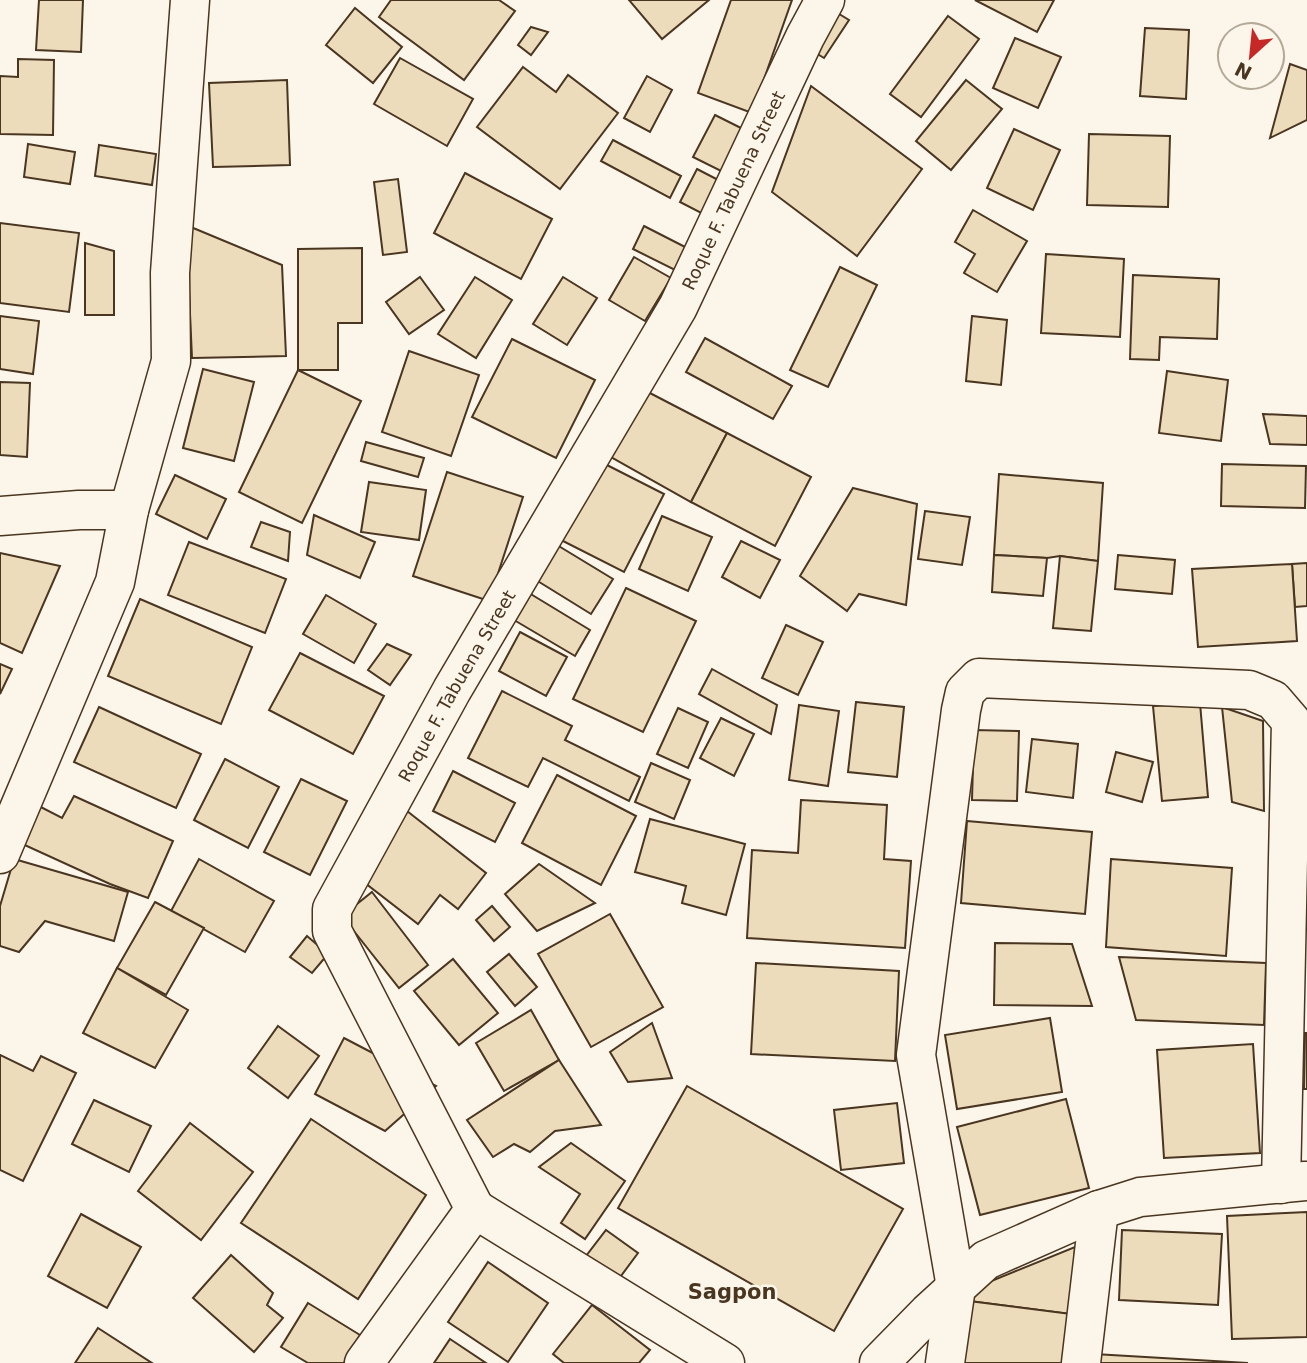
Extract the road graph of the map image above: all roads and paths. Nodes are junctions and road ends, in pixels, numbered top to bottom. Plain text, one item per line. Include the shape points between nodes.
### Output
1 (190, 0) edge
2 (825, 0) edge
3 (129, 510) junction
4 (0, 516) edge
5 (0, 854) edge
6 (1294, 1182) edge
7 (475, 1209) junction
8 (1099, 1210) junction
9 (956, 1287) junction
10 (364, 1363) edge
11 (725, 1363) edge
12 (879, 1363) edge
13 (945, 1363) edge
14 (1081, 1363) edge

1 - 3 street via 170,273 171,361
2 - 7 street, Roque F. Tabuena Street via 678,307 452,690 332,909 332,930
3 - 4 street
3 - 5 street via 115,582
6 - 8 street via 1140,1197
6 - 9 street via 1292,721 1273,700 1249,690 979,678 965,692 961,710 916,1055
7 - 10 street
7 - 11 street
8 - 9 street via 986,1260
8 - 14 street
9 - 12 street
9 - 13 street

